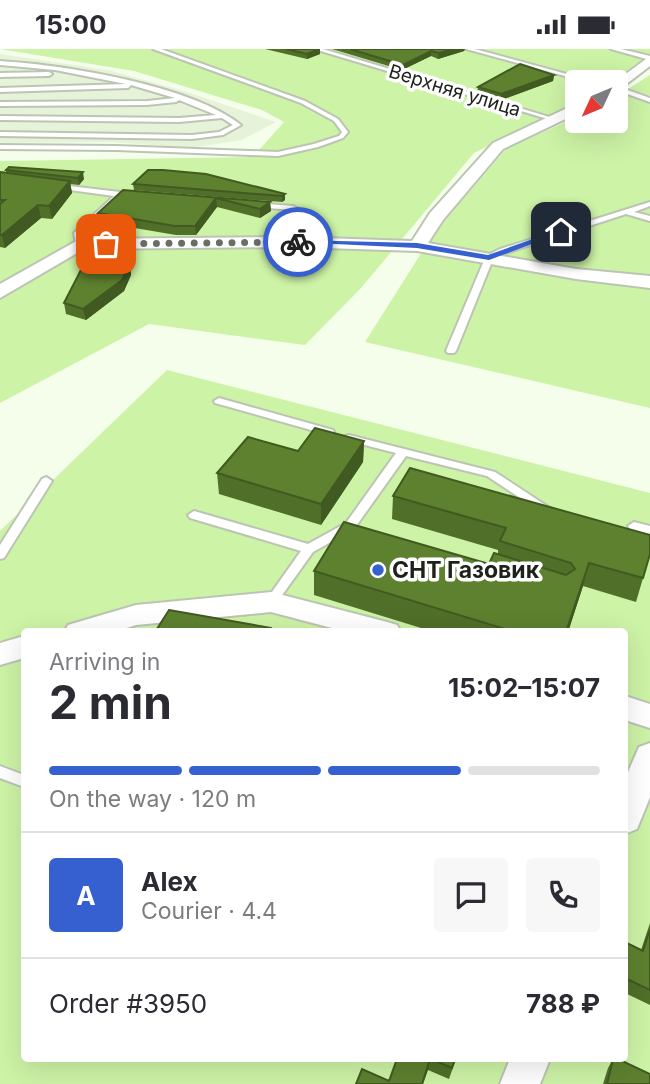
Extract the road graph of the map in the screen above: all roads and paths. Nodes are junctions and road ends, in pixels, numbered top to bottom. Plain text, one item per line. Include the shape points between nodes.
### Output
1 (156, 49) edge
2 (317, 49) edge
3 (469, 49) edge
4 (614, 49) edge
5 (650, 59) edge
6 (0, 63) edge
7 (78, 73) junction
8 (0, 75) edge
9 (565, 75) edge
10 (628, 78) edge
11 (135, 86) junction
12 (0, 90) edge
13 (628, 93) edge
14 (180, 99) junction
15 (649, 99) edge
16 (0, 104) edge
17 (565, 113) edge
18 (225, 115) junction
19 (0, 118) edge
20 (552, 119) junction
21 (0, 134) edge
22 (0, 147) edge
23 (40, 185) edge
24 (120, 194) junction
25 (131, 195) edge
26 (241, 204) edge
27 (650, 204) edge
28 (293, 208) dead end
29 (628, 212) junction
30 (650, 219) edge
31 (80, 244) junction
32 (417, 246) junction
33 (489, 258) junction
34 (650, 282) edge
35 (0, 292) edge
36 (451, 351) dead end
37 (219, 401) dead end
38 (402, 453) junction
39 (46, 481) dead end
40 (194, 515) dead end
41 (560, 517) edge
42 (350, 526) junction
43 (634, 526) dead end
44 (363, 530) edge
45 (650, 530) edge
46 (309, 549) junction
47 (0, 555) edge
48 (271, 602) junction
49 (92, 628) edge
50 (372, 628) edge
51 (21, 648) edge
52 (0, 654) edge
53 (628, 709) edge
54 (650, 716) edge
55 (650, 755) edge
56 (0, 772) edge
57 (21, 780) edge
58 (628, 811) edge
59 (529, 1062) edge
60 (520, 1084) edge

1 - 22 lane via 303,102 336,120 345,132 316,146 278,154
2 - 20 lane, Верхняя улица
3 - 9 lane
4 - 5 lane
5 - 10 street
6 - 7 lane
7 - 8 lane
7 - 11 lane
11 - 12 lane
11 - 14 lane
13 - 15 lane
14 - 16 lane
14 - 18 lane
17 - 20 street
18 - 19 lane via 179,120
18 - 21 lane via 238,125 221,134 191,137
20 - 32 street via 498,146
23 - 24 lane
24 - 25 lane
24 - 31 lane via 78,233
26 - 28 lane
27 - 29 lane
29 - 30 lane
29 - 33 lane
31 - 32 street
31 - 35 street
32 - 33 street
33 - 34 street
33 - 36 lane
37 - 38 lane
38 - 41 lane via 491,474
38 - 42 lane
39 - 47 lane
40 - 46 lane
42 - 44 lane
42 - 46 lane
43 - 45 lane
46 - 48 lane
48 - 49 street via 136,615
48 - 50 street
51 - 52 street
53 - 54 street
55 - 58 street
56 - 57 lane
59 - 60 street

